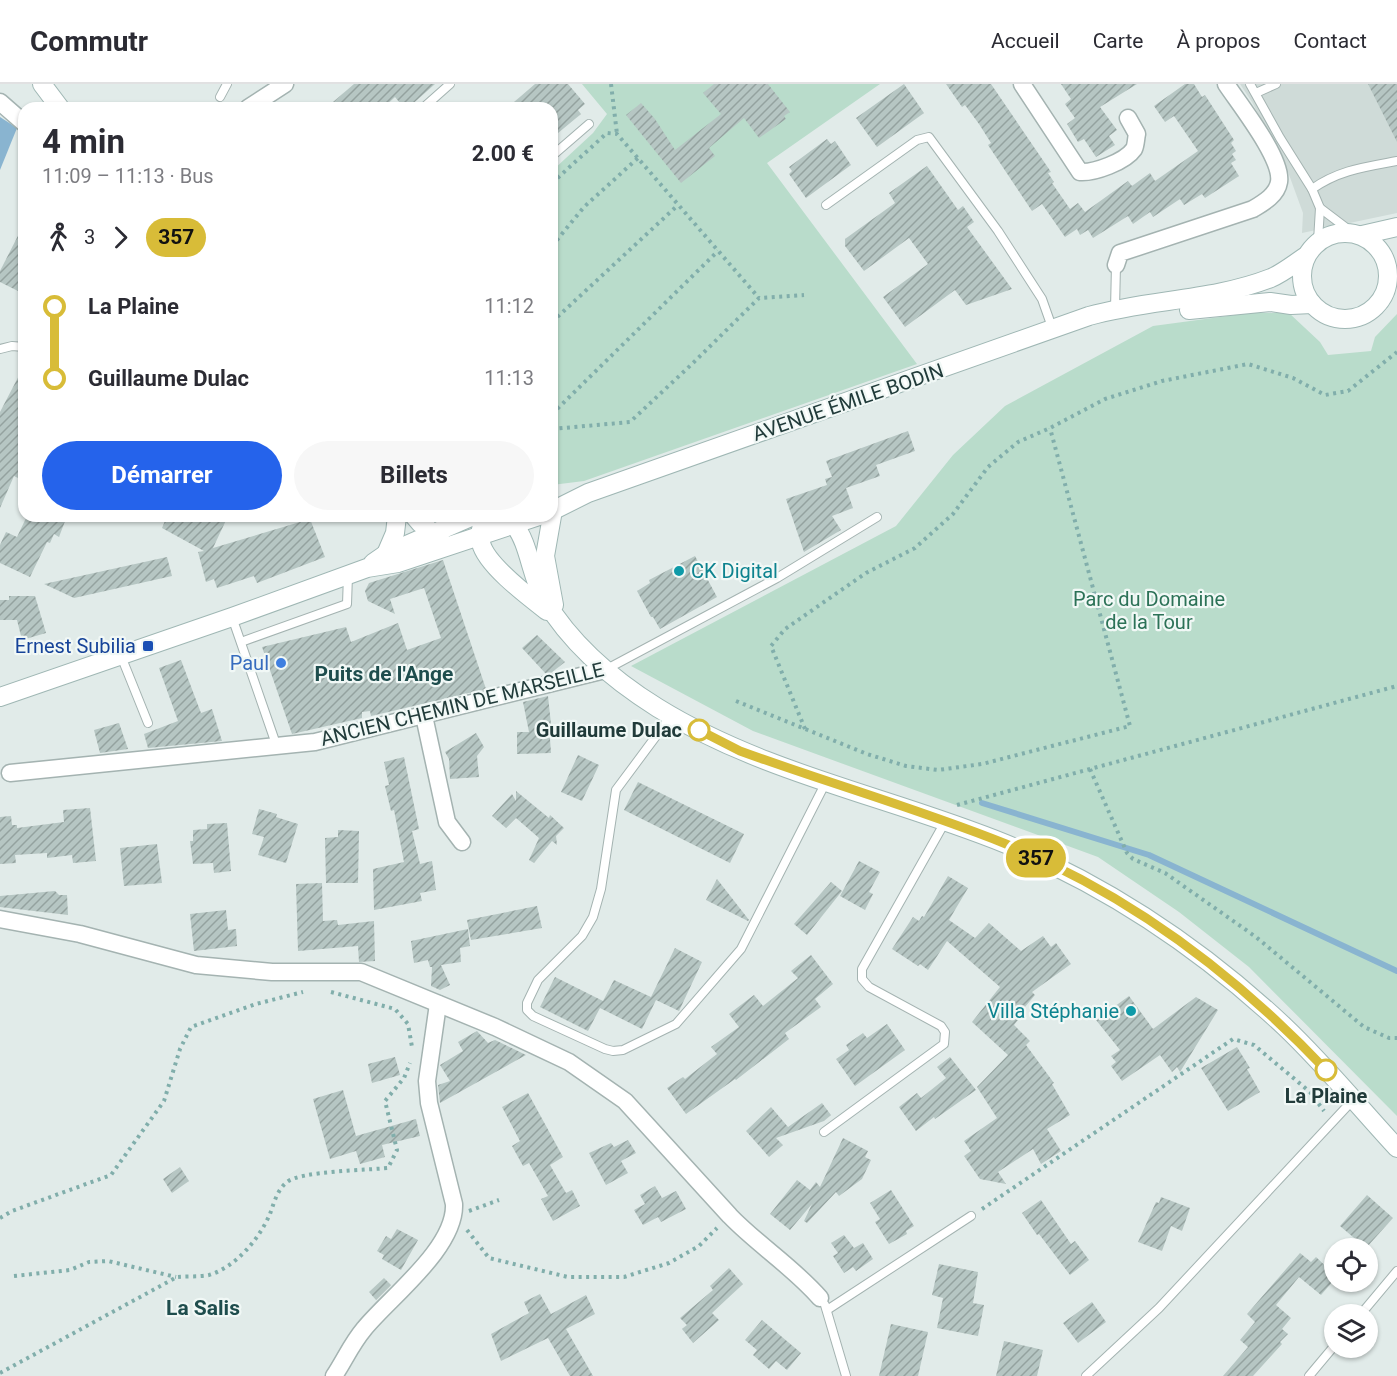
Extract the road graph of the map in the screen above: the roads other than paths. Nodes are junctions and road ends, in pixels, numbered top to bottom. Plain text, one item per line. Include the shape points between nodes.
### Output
1 (42, 84) edge
2 (226, 84) edge
3 (285, 84) edge
4 (450, 84) edge
5 (1022, 84) edge
6 (1226, 84) edge
7 (1251, 84) edge
8 (1276, 84) edge
9 (1256, 93) junction
10 (220, 97) dead end
11 (0, 102) edge
12 (56, 102) edge
13 (257, 102) edge
14 (430, 102) edge
15 (18, 118) edge
16 (1128, 118) dead end
17 (589, 124) dead end
18 (558, 151) edge
19 (1397, 161) edge
20 (1312, 189) junction
21 (826, 205) dead end
22 (1320, 208) junction
23 (1397, 226) edge
24 (1357, 234) junction
25 (1318, 241) junction
26 (1306, 256) junction
27 (1116, 265) joint
28 (1392, 277) edge
29 (1312, 304) junction
30 (1115, 309) junction
31 (1053, 330) junction
32 (18, 346) edge
33 (0, 349) edge
34 (558, 507) edge
35 (877, 517) dead end
36 (396, 522) edge
37 (418, 522) edge
38 (455, 522) edge
39 (464, 522) edge
40 (484, 522) edge
41 (505, 522) edge
42 (508, 522) edge
43 (549, 522) edge
44 (432, 532) junction
45 (480, 536) junction
46 (456, 544) junction
47 (386, 554) junction
48 (489, 559) junction
49 (367, 568) junction
50 (348, 575) junction
51 (232, 617) junction
52 (557, 618) junction
53 (241, 642) junction
54 (121, 655) junction
55 (605, 670) junction
56 (0, 697) edge
57 (424, 716) junction
58 (672, 716) junction
59 (148, 723) dead end
60 (277, 747) junction
61 (10, 773) dead end
62 (826, 782) junction
63 (945, 822) junction
64 (462, 842) dead end
65 (0, 919) edge
66 (438, 1004) junction
67 (1353, 1100) junction
68 (824, 1132) dead end
69 (1397, 1149) edge
70 (971, 1216) road end
71 (1397, 1271) edge
72 (824, 1304) junction
73 (1369, 1304) edge
74 (1324, 1358) edge
75 (334, 1376) edge
76 (846, 1376) edge
77 (1086, 1376) edge
78 (1309, 1376) edge

1 - 12 main road
2 - 10 lane
3 - 13 street
4 - 14 lane
5 - 16 street via 1080,172 1091,172 1124,158 1134,148 1137,134
6 - 27 street via 1269,149 1278,168 1279,184 1254,209 1120,253
7 - 9 lane
8 - 9 lane
9 - 20 lane
11 - 15 street
17 - 18 lane
19 - 20 lane via 1358,168 1328,178
20 - 22 lane
21 - 31 lane via 917,140 928,137 998,231 1042,299
22 - 24 lane
22 - 25 lane
23 - 24 main road
24 - 25 main road via 1341,232
24 - 28 main road via 1374,243
25 - 26 main road
26 - 29 main road via 1303,286
26 - 30 main road, AVENUE ÉMILE BODIN via 1273,277 1243,287 1198,298
27 - 30 lane
28 - 29 main road via 1382,298 1357,317 1341,319
29 - 30 main road, AVENUE ÉMILE BODIN via 1270,303 1169,312
30 - 31 main road, AVENUE ÉMILE BODIN
31 - 34 main road, AVENUE ÉMILE BODIN
32 - 33 lane
35 - 55 lane, ANCIEN CHEMIN DE MARSEILLE via 777,578
36 - 47 main road
37 - 44 main road
38 - 44 main road
39 - 46 main road
40 - 45 main road
41 - 45 main road, AVENUE ÉMILE BODIN
42 - 52 main road via 521,537 533,576
43 - 52 main road via 545,556
44 - 46 main road
44 - 47 main road
45 - 46 main road, AVENUE ÉMILE BODIN
45 - 48 main road
46 - 48 main road
46 - 49 main road, AVENUE ÉMILE BODIN via 398,563
47 - 49 main road
48 - 52 main road
49 - 50 main road
50 - 51 main road
50 - 53 lane via 347,604
51 - 53 lane
51 - 54 main road
52 - 55 main road
53 - 60 lane
54 - 56 main road
54 - 59 lane
55 - 57 street, ANCIEN CHEMIN DE MARSEILLE
55 - 58 main road
57 - 60 street, ANCIEN CHEMIN DE MARSEILLE
57 - 64 street via 447,822
58 - 62 main road via 740,751
58 - 62 lane via 616,790 593,917 582,936 538,980 527,1003 533,1016 605,1050 623,1050 676,1024 741,949
60 - 61 street, ANCIEN CHEMIN DE MARSEILLE
62 - 63 main road
63 - 67 main road via 1059,868 1160,926 1207,960 1286,1028
63 - 68 lane via 862,969 862,979 869,987 941,1026 944,1044
65 - 66 street via 80,934 196,965 272,972 361,972
66 - 72 street via 569,1062 626,1101 703,1189 744,1231 802,1277
66 - 75 street via 427,1081 455,1214 414,1279 363,1329
67 - 69 main road
67 - 77 lane via 1159,1308
70 - 72 lane
71 - 73 lane
72 - 76 lane
74 - 78 lane

